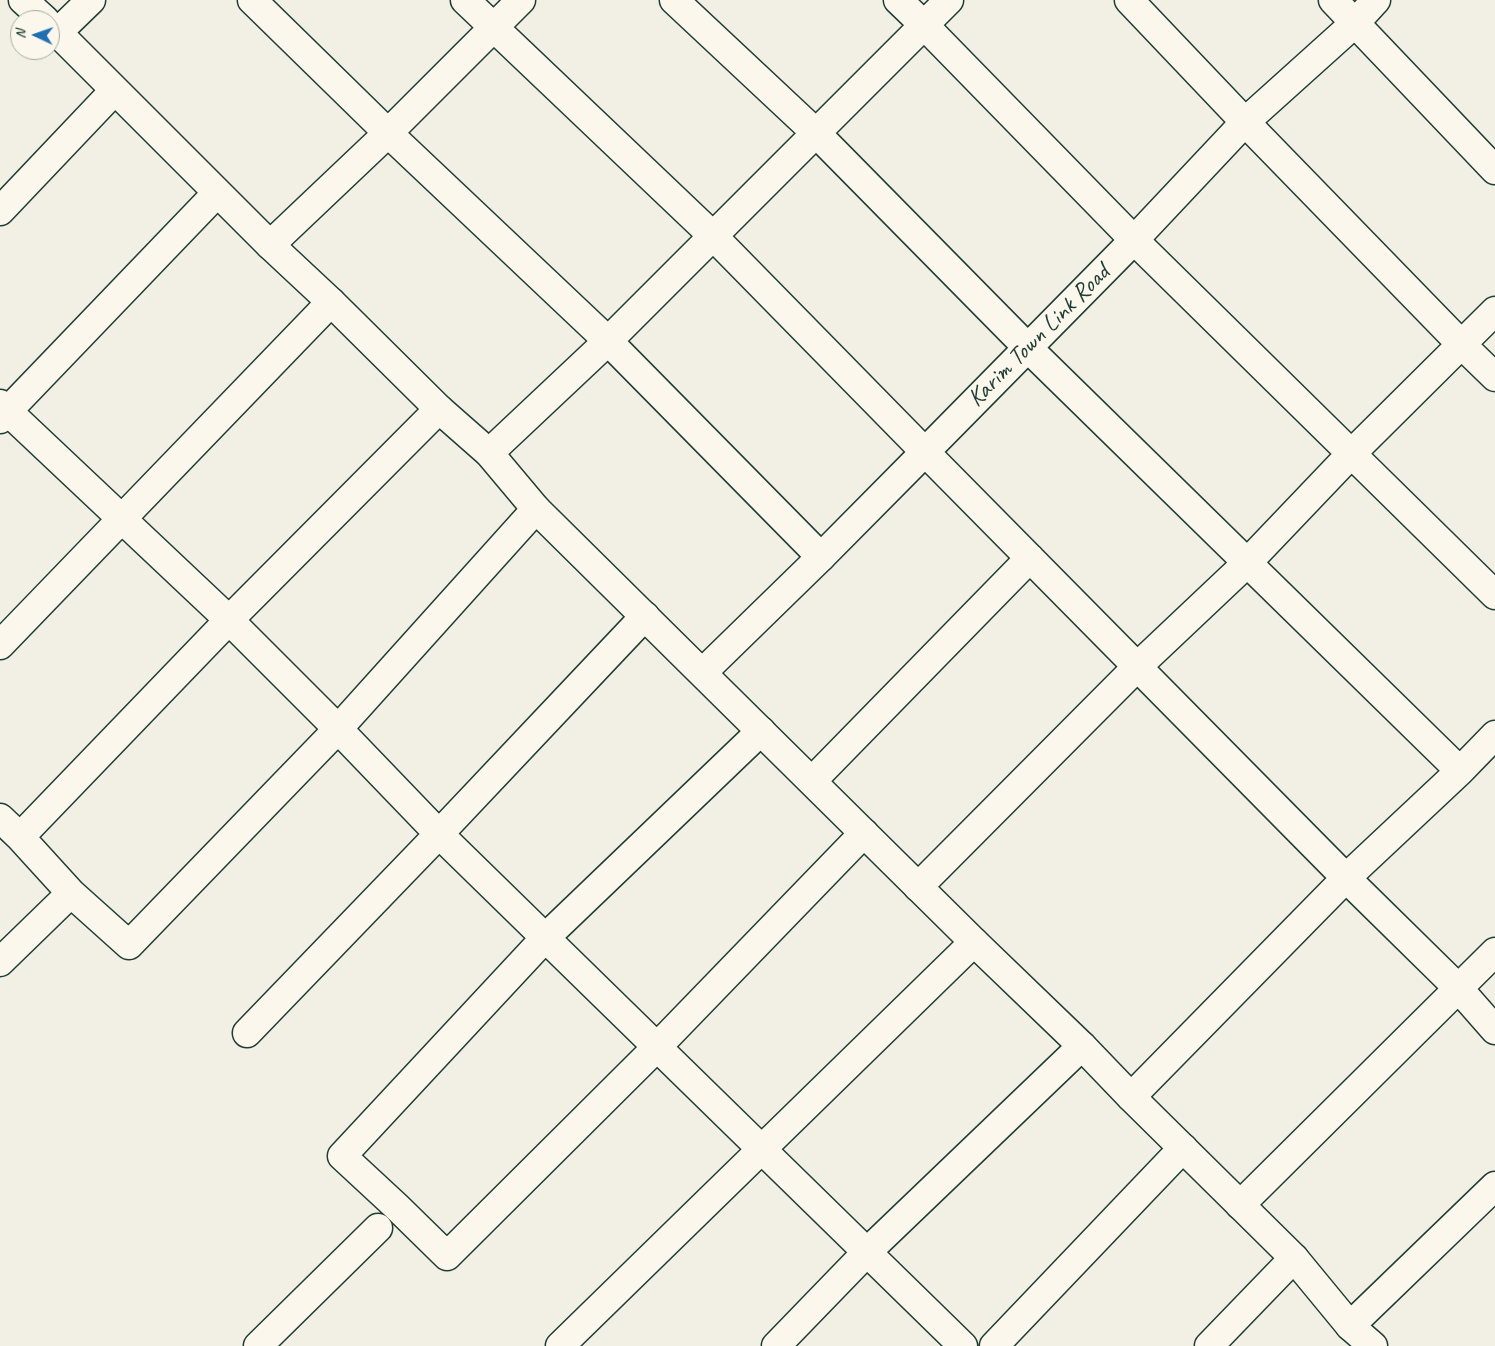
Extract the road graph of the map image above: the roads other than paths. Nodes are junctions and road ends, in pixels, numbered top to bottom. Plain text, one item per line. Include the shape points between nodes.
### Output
1 (24, 0) edge
2 (91, 0) edge
3 (252, 0) edge
4 (466, 0) edge
5 (521, 0) edge
6 (674, 0) edge
7 (898, 0) edge
8 (949, 0) edge
9 (1129, 0) edge
10 (1333, 0) edge
11 (1376, 0) edge
12 (34, 10) edge
13 (60, 20) edge
14 (1354, 23) junction
15 (924, 25) junction
16 (494, 28) junction
17 (60, 35) edge
18 (114, 91) junction
19 (1245, 122) junction
20 (388, 133) junction
21 (816, 133) junction
22 (1495, 170) edge
23 (217, 193) junction
24 (0, 211) edge
25 (713, 236) junction
26 (1134, 240) junction
27 (270, 245) junction
28 (331, 302) junction
29 (1495, 311) edge
30 (608, 341) junction
31 (1461, 344) junction
32 (1028, 348) junction
33 (1495, 377) edge
34 (439, 409) junction
35 (2, 412) edge
36 (925, 452) junction
37 (489, 454) junction
38 (1351, 454) junction
39 (536, 509) junction
40 (122, 520) junction
41 (821, 557) junction
42 (1030, 558) junction
43 (1247, 563) junction
44 (1495, 595) edge
45 (645, 616) junction
46 (229, 620) junction
47 (0, 645) edge
48 (1138, 666) junction
49 (702, 673) junction
50 (338, 729) junction
51 (761, 731) junction
52 (1495, 735) edge
53 (1460, 771) junction
54 (812, 781) junction
55 (0, 818) edge
56 (864, 833) junction
57 (439, 834) junction
58 (20, 837) junction
59 (1346, 878) junction
60 (918, 887) junction
61 (70, 893) junction
62 (545, 938) junction
63 (974, 942) junction
64 (1495, 952) edge
65 (0, 962) edge
66 (1459, 989) junction
67 (1495, 1030) edge
68 (248, 1033) dead end
69 (1082, 1046) junction
70 (657, 1047) junction
71 (1131, 1097) junction
72 (1183, 1148) junction
73 (762, 1149) junction
74 (1495, 1186) edge
75 (1240, 1205) junction
76 (378, 1228) dead end
77 (867, 1252) junction
78 (1294, 1258) junction
79 (1350, 1326) junction
80 (258, 1346) edge
81 (560, 1346) edge
82 (776, 1346) edge
83 (963, 1346) edge
84 (994, 1346) edge
85 (1209, 1346) edge
86 (1373, 1346) edge

1 - 12 street
2 - 13 street
3 - 20 street
4 - 16 street
5 - 16 street
6 - 21 street
7 - 15 street
8 - 15 street
9 - 19 street
10 - 14 street
11 - 14 street, Karim Town Link Road
14 - 19 street, Karim Town Link Road
14 - 22 street
15 - 21 street
15 - 26 street
16 - 20 street
16 - 25 street
17 - 18 street
18 - 23 street
18 - 24 street
19 - 26 street, Karim Town Link Road
19 - 31 street
20 - 27 street
20 - 30 street
21 - 25 street
21 - 32 street
23 - 27 street
23 - 35 street
25 - 30 street
25 - 36 street
26 - 32 street, Karim Town Link Road
26 - 38 street
27 - 28 street
28 - 34 street
28 - 40 street
29 - 31 street
30 - 37 street
30 - 41 street
31 - 33 street
31 - 38 street
32 - 36 street, Karim Town Link Road
32 - 43 street
34 - 37 street
34 - 46 street
35 - 40 street
36 - 41 street, Karim Town Link Road
36 - 42 street
37 - 39 street
38 - 43 street
38 - 44 street
39 - 45 street
39 - 50 street
40 - 46 street
40 - 47 street
41 - 49 street, Karim Town Link Road
42 - 48 street
42 - 54 street
43 - 48 street
43 - 53 street
45 - 49 street
45 - 57 street
46 - 50 street
46 - 58 street
48 - 59 street
48 - 60 street
49 - 51 street
50 - 57 street
50 - 61 street via 129,945
51 - 54 street
51 - 62 street
52 - 53 street
53 - 59 street
54 - 56 street
55 - 58 street
56 - 60 street
56 - 70 street
57 - 62 street
57 - 68 street
58 - 61 street
59 - 66 street
59 - 71 street
60 - 63 street
61 - 65 street
62 - 70 street
62 - 70 street via 342,1156 447,1256
63 - 69 street
63 - 73 street
64 - 66 street
66 - 67 street
66 - 75 street
69 - 71 street
69 - 77 street
70 - 73 street
71 - 72 street
72 - 75 street
72 - 84 street
73 - 77 street
73 - 81 street
74 - 79 street
75 - 78 street
76 - 80 street
77 - 82 street
77 - 83 street
78 - 79 street
78 - 85 street
79 - 86 street

